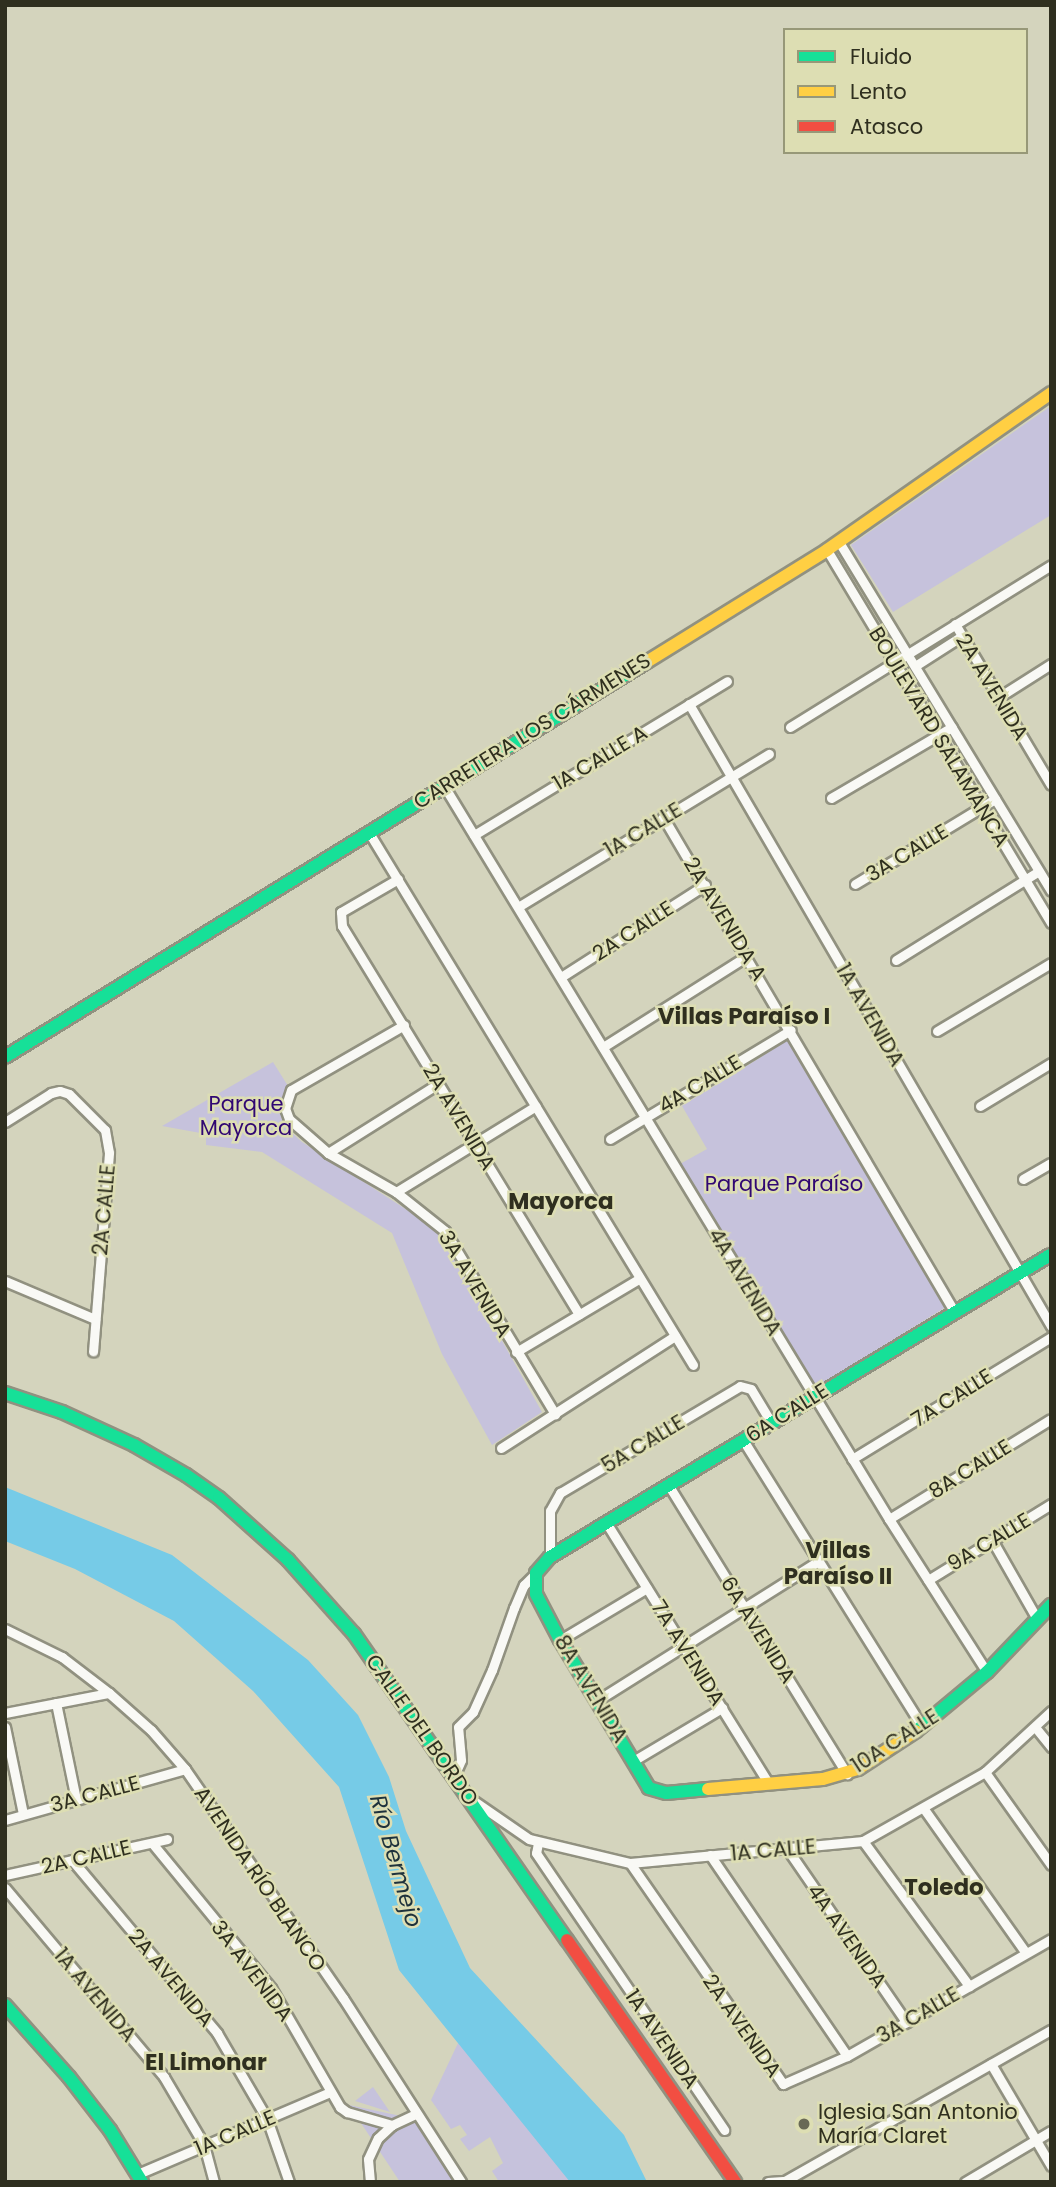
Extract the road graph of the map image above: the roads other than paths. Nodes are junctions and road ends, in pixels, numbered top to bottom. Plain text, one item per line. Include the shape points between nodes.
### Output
1 (1051, 393) edge
2 (839, 541) junction
3 (827, 550) junction
4 (1051, 565) edge
5 (955, 624) junction
6 (962, 636) junction
7 (907, 654) junction
8 (894, 662) junction
9 (1051, 664) edge
10 (915, 666) junction
11 (727, 681) dead end
12 (999, 697) junction
13 (689, 704) junction
14 (790, 727) dead end
15 (952, 727) junction
16 (938, 735) junction
17 (769, 754) dead end
18 (1046, 768) edge
19 (733, 776) junction
20 (1051, 785) edge
21 (444, 786) junction
22 (831, 798) dead end
23 (995, 799) junction
24 (981, 807) junction
25 (663, 817) junction
26 (368, 831) junction
27 (474, 835) junction
28 (1039, 871) junction
29 (398, 879) junction
30 (1025, 880) junction
31 (855, 884) dead end
32 (705, 885) junction
33 (1051, 891) edge
34 (518, 907) junction
35 (1051, 923) edge
36 (747, 956) junction
37 (896, 960) dead end
38 (1051, 963) edge
39 (561, 977) junction
40 (404, 1025) junction
41 (791, 1030) junction
42 (937, 1031) dead end
43 (603, 1047) junction
44 (5, 1057) edge
45 (1051, 1063) edge
46 (439, 1083) junction
47 (536, 1106) junction
48 (980, 1106) dead end
49 (645, 1117) junction
50 (5, 1122) edge
51 (610, 1139) dead end
52 (475, 1144) junction
53 (328, 1153) junction
54 (1051, 1163) edge
55 (1023, 1179) dead end
56 (397, 1192) junction
57 (1050, 1255) edge
58 (1021, 1271) junction
59 (640, 1278) junction
60 (5, 1281) edge
61 (954, 1311) junction
62 (579, 1314) junction
63 (95, 1319) junction
64 (1051, 1326) edge
65 (675, 1336) junction
66 (1051, 1337) edge
67 (93, 1351) dead end
68 (516, 1352) junction
69 (693, 1366) dead end
70 (5, 1393) edge
71 (814, 1395) junction
72 (555, 1413) junction
73 (1051, 1419) edge
74 (771, 1422) junction
75 (743, 1440) junction
76 (501, 1448) dead end
77 (852, 1459) junction
78 (669, 1486) junction
79 (1051, 1504) edge
80 (889, 1518) junction
81 (607, 1524) junction
82 (992, 1540) junction
83 (550, 1557) junction
84 (818, 1561) junction
85 (535, 1577) junction
86 (928, 1580) junction
87 (647, 1588) junction
88 (1051, 1605) edge
89 (744, 1608) junction
90 (1037, 1619) junction
91 (5, 1629) edge
92 (560, 1640) junction
93 (683, 1646) junction
94 (987, 1672) junction
95 (109, 1693) junction
96 (598, 1700) junction
97 (55, 1703) junction
98 (722, 1708) junction
99 (1051, 1711) edge
100 (5, 1713) edge
101 (5, 1727) edge
102 (922, 1727) junction
103 (1035, 1727) junction
104 (1051, 1747) edge
105 (633, 1760) junction
106 (185, 1769) junction
107 (985, 1772) junction
108 (847, 1774) junction
109 (454, 1776) junction
110 (768, 1783) junction
111 (656, 1792) joint
112 (469, 1797) junction
113 (76, 1800) junction
114 (924, 1809) junction
115 (23, 1814) junction
116 (5, 1820) edge
117 (167, 1839) dead end
118 (863, 1841) junction
119 (152, 1843) junction
120 (538, 1843) junction
121 (788, 1850) junction
122 (710, 1855) junction
123 (72, 1860) junction
124 (630, 1863) junction
125 (1051, 1865) edge
126 (5, 1875) edge
127 (5, 1888) edge
128 (1051, 1939) edge
129 (1026, 1953) junction
130 (969, 1986) junction
131 (5, 2005) edge
132 (906, 2022) junction
133 (1051, 2030) edge
134 (847, 2056) junction
135 (991, 2064) junction
136 (783, 2084) joint
137 (330, 2092) junction
138 (416, 2114) junction
139 (267, 2119) junction
140 (392, 2125) junction
141 (724, 2130) dead end
142 (1051, 2131) edge
143 (1035, 2140) junction
144 (204, 2146) junction
145 (1051, 2166) edge
146 (369, 2168) junction
147 (141, 2178) edge
148 (214, 2182) edge
149 (289, 2182) edge
150 (370, 2182) edge
151 (379, 2182) edge
152 (461, 2182) edge
153 (735, 2182) edge
154 (768, 2182) edge
155 (783, 2182) edge
156 (965, 2182) edge

1 - 2 street, CARRETERA LOS CÁRMENES
2 - 3 street, CARRETERA LOS CÁRMENES
2 - 7 street, BOULEVARD SALAMANCA
3 - 8 street, BOULEVARD SALAMANCA
3 - 21 street, CARRETERA LOS CÁRMENES
4 - 5 street
5 - 6 street, 2A AVENIDA
5 - 7 street
6 - 10 street
6 - 12 street, 2A AVENIDA
7 - 8 street
7 - 10 street, BOULEVARD SALAMANCA
8 - 14 street
8 - 16 street, BOULEVARD SALAMANCA
9 - 12 street
10 - 15 street, BOULEVARD SALAMANCA
11 - 13 street, 1A CALLE A
12 - 18 street, 2A AVENIDA
13 - 19 street, 1A AVENIDA
13 - 27 street, 1A CALLE A
15 - 16 street
15 - 23 street, BOULEVARD SALAMANCA
16 - 22 street
16 - 24 street, BOULEVARD SALAMANCA
17 - 19 street, 1A CALLE
18 - 20 street, 2A AVENIDA
19 - 25 street, 1A CALLE
19 - 58 street, 1A AVENIDA
21 - 26 street, CARRETERA LOS CÁRMENES
21 - 27 street, 4A AVENIDA
23 - 24 street, 3A CALLE
23 - 28 street, BOULEVARD SALAMANCA
24 - 30 street, BOULEVARD SALAMANCA
24 - 31 street, 3A CALLE
25 - 32 street, 2A AVENIDA A
25 - 34 street, 1A CALLE
26 - 29 street
26 - 44 street, CARRETERA LOS CÁRMENES
27 - 34 street, 4A AVENIDA
28 - 30 street
28 - 33 street, BOULEVARD SALAMANCA
29 - 40 street, 2A AVENIDA via 341,912 340,919
29 - 47 street
30 - 35 street, BOULEVARD SALAMANCA
30 - 37 street
32 - 36 street, 2A AVENIDA A
32 - 39 street, 2A CALLE
34 - 39 street, 4A AVENIDA
36 - 41 street, 2A AVENIDA A
36 - 43 street
38 - 42 street
39 - 43 street, 4A AVENIDA
40 - 46 street, 2A AVENIDA
40 - 53 street, 3A AVENIDA via 288,1095 285,1108 289,1119
41 - 49 street, 4A CALLE
41 - 61 street, 2A AVENIDA A
43 - 49 street, 4A AVENIDA
45 - 48 street
46 - 52 street, 2A AVENIDA
46 - 53 street
47 - 52 street
47 - 59 street
49 - 51 street, 4A CALLE
49 - 71 street, 4A AVENIDA
50 - 63 street, 2A CALLE via 60,1091 69,1094 106,1130
52 - 56 street
52 - 62 street, 2A AVENIDA
53 - 56 street, 3A AVENIDA
54 - 55 street
56 - 68 street, 3A AVENIDA via 445,1231
57 - 58 street, 6A CALLE
58 - 61 street, 6A CALLE
58 - 64 street, 1A AVENIDA
59 - 62 street
59 - 65 street
60 - 63 street
61 - 71 street, 6A CALLE
62 - 68 street
63 - 67 street, 2A CALLE
65 - 69 street
65 - 72 street
66 - 77 street, 7A CALLE
68 - 72 street, 3A AVENIDA
70 - 109 street, CALLE DEL BORDO via 62,1412 134,1445 219,1498 288,1560 354,1634
71 - 74 street, 6A CALLE
71 - 77 street, 4A AVENIDA
72 - 76 street
73 - 80 street, 8A CALLE
74 - 75 street, 6A CALLE
74 - 83 street, 5A CALLE via 751,1389 740,1386 560,1493 550,1511
75 - 78 street, 6A CALLE
75 - 84 street
77 - 80 street, 4A AVENIDA
78 - 81 street, 6A CALLE
78 - 89 street, 6A AVENIDA
79 - 82 street, 9A CALLE
80 - 86 street, 4A AVENIDA
81 - 83 street, 6A CALLE
81 - 87 street, 7A AVENIDA
82 - 86 street, 9A CALLE
82 - 90 street
83 - 85 street, 6A CALLE
84 - 89 street
84 - 102 street
85 - 92 street, 8A AVENIDA via 536,1594
85 - 109 street via 519,1597 473,1712 458,1727 461,1760
86 - 94 street, 4A AVENIDA
87 - 92 street
87 - 93 street, 7A AVENIDA
88 - 90 street, 10A CALLE
89 - 93 street
89 - 108 street, 6A AVENIDA
90 - 94 street, 10A CALLE
91 - 95 street, AVENIDA RÍO BLANCO via 62,1657
92 - 96 street, 8A AVENIDA
93 - 96 street
93 - 98 street, 7A AVENIDA
94 - 102 street, 10A CALLE
95 - 97 street
95 - 106 street, AVENIDA RÍO BLANCO via 151,1730
96 - 105 street, 8A AVENIDA
97 - 100 street
97 - 113 street
98 - 105 street
98 - 110 street, 7A AVENIDA
99 - 103 street, 1A CALLE
101 - 115 street
102 - 108 street, 10A CALLE
103 - 104 street
103 - 107 street, 1A CALLE
105 - 111 street, 8A AVENIDA
106 - 113 street, 3A CALLE
106 - 138 street, AVENIDA RÍO BLANCO via 343,1998
107 - 114 street, 1A CALLE
107 - 125 street
108 - 110 street, 10A CALLE
109 - 112 street, CALLE DEL BORDO
110 - 111 street, 10A CALLE
112 - 120 street, 1A CALLE
112 - 153 street, CALLE DEL BORDO
113 - 115 street, 3A CALLE
114 - 118 street, 1A CALLE
114 - 129 street
115 - 116 street, 3A CALLE
117 - 119 street, 2A CALLE
118 - 121 street, 1A CALLE
118 - 130 street
119 - 123 street, 2A CALLE
119 - 137 street, 3A AVENIDA via 271,1988
120 - 124 street, 1A CALLE
120 - 141 street, 1A AVENIDA via 536,1853
121 - 122 street, 1A CALLE
121 - 132 street, 4A AVENIDA
122 - 124 street, 1A CALLE
122 - 134 street
123 - 126 street, 2A CALLE
123 - 139 street, 2A AVENIDA via 216,2033
124 - 136 street, 2A AVENIDA
127 - 144 street, 1A AVENIDA via 164,2077
128 - 129 street, 3A CALLE
129 - 130 street, 3A CALLE
130 - 132 street, 3A CALLE
131 - 147 street via 69,2077
132 - 134 street, 3A CALLE
133 - 135 street
134 - 136 street, 3A CALLE
135 - 143 street
135 - 155 street
137 - 139 street, 1A CALLE
137 - 140 street, 3A AVENIDA via 346,2112
138 - 140 street
138 - 152 street, AVENIDA RÍO BLANCO
139 - 144 street, 1A CALLE
139 - 149 street, 2A AVENIDA
140 - 146 street via 378,2138 368,2159
142 - 143 street
143 - 145 street
143 - 156 street
144 - 147 street, 1A CALLE
144 - 148 street, 1A AVENIDA
146 - 150 street
146 - 151 street
154 - 155 street

